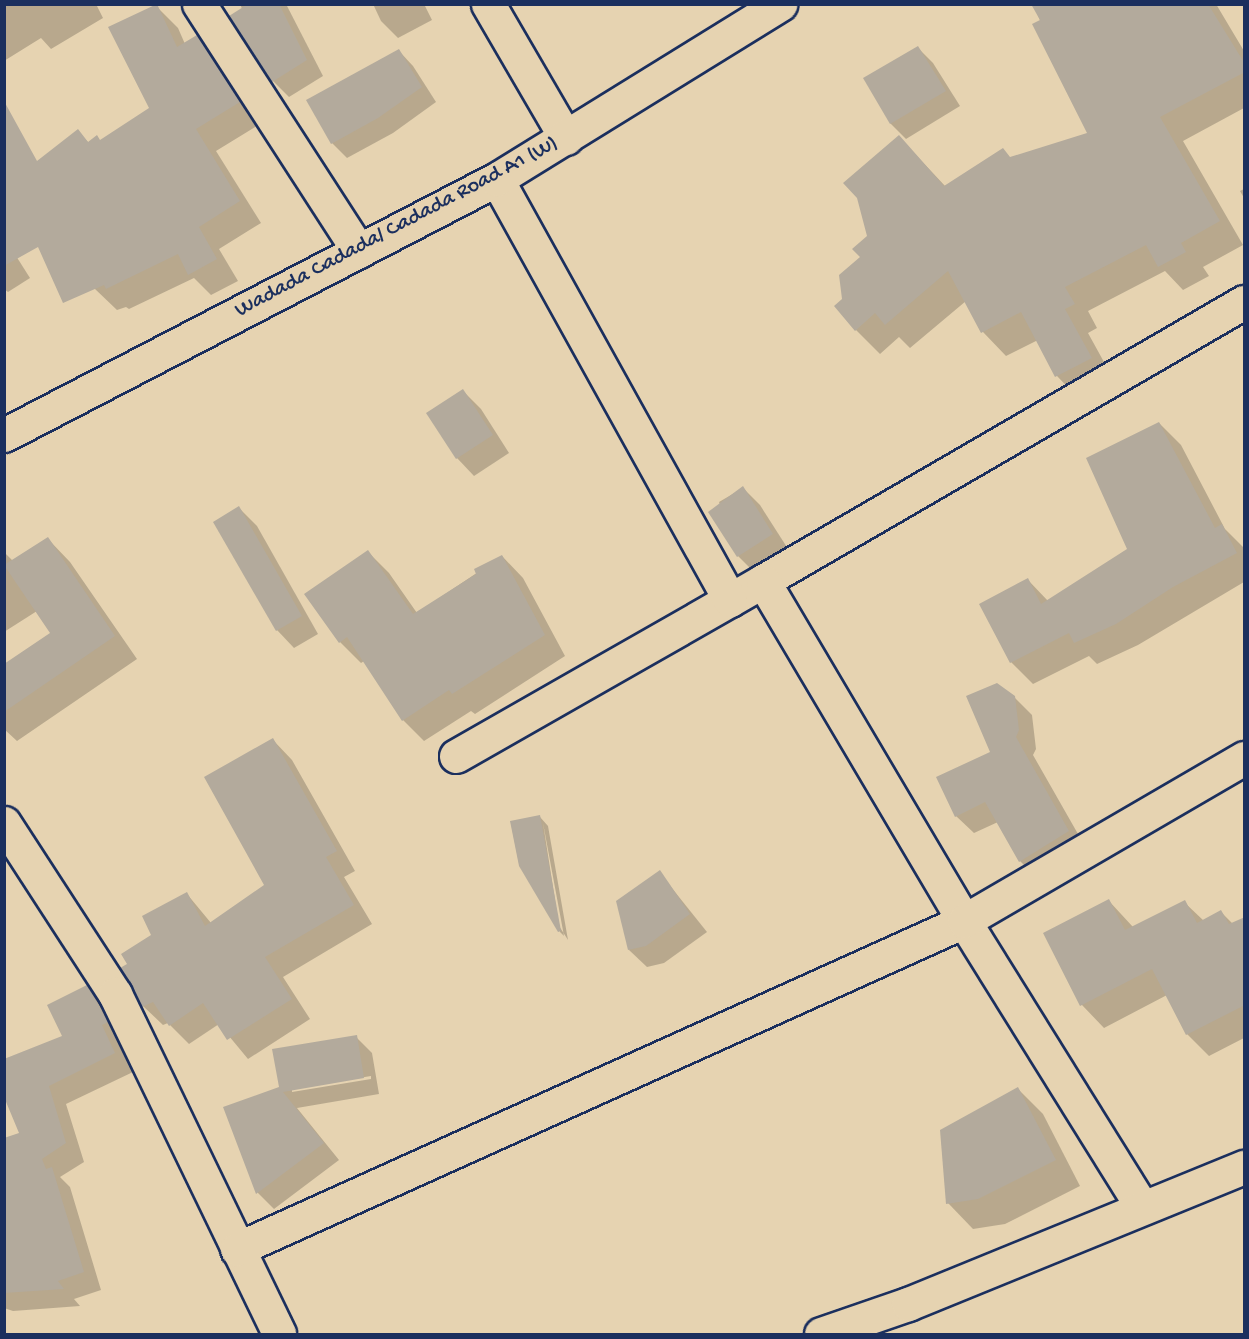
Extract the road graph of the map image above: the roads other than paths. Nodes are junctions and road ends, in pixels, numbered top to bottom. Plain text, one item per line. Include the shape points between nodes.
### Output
1 (199, 4) edge
2 (488, 4) edge
3 (780, 4) edge
4 (566, 138) junction
5 (497, 179) junction
6 (359, 251) junction
7 (1245, 302) edge
8 (5, 435) edge
9 (763, 581) junction
10 (730, 600) junction
11 (456, 756) dead end
12 (1245, 758) edge
13 (4, 823) edge
14 (964, 921) junction
15 (1245, 1167) edge
16 (1142, 1207) junction
17 (237, 1249) junction
18 (279, 1335) edge
19 (821, 1335) edge

1 - 6 street
2 - 4 street
3 - 4 street, Wadada Cadada/ Cadada Road A1 (W)
4 - 5 street, Wadada Cadada/ Cadada Road A1 (W)
5 - 6 street, Wadada Cadada/ Cadada Road A1 (W)
5 - 10 street
6 - 8 street, Wadada Cadada/ Cadada Road A1 (W)
7 - 9 street
9 - 10 street
9 - 14 street
10 - 11 street
12 - 14 street
13 - 17 street via 115,994
14 - 16 street
14 - 17 street
15 - 16 street
16 - 19 street via 908,1304
17 - 18 street

